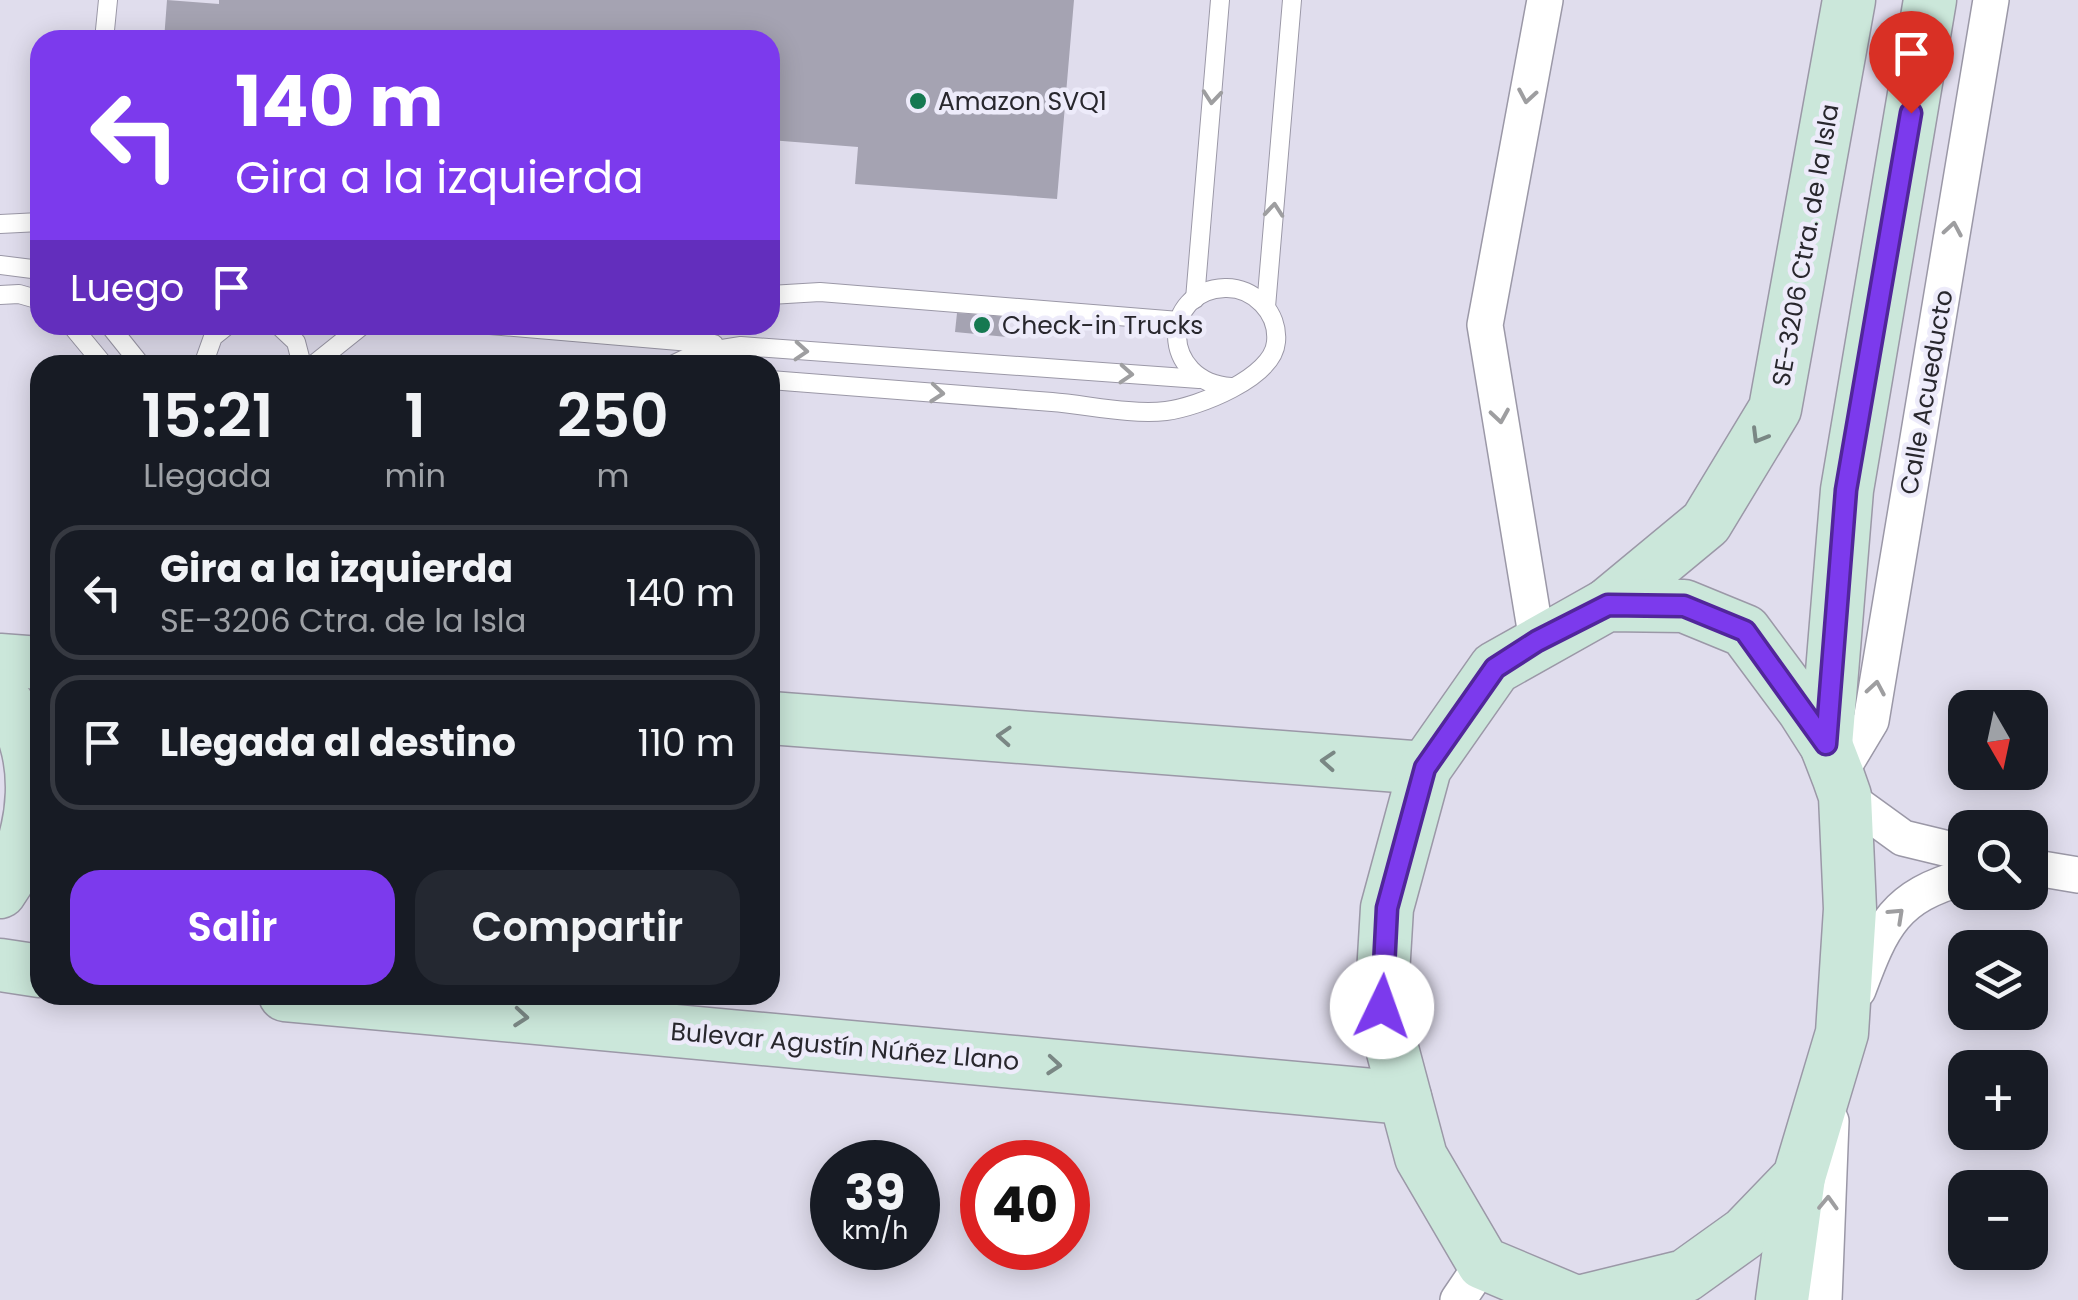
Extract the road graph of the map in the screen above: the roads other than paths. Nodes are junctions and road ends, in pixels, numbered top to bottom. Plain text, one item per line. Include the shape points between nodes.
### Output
1 (108, 0) edge
2 (1220, 0) edge
3 (1292, 0) edge
4 (1544, 0) edge
5 (1849, 0) edge
6 (1930, 0) edge
7 (1991, 0) edge
8 (105, 30) edge
9 (30, 222) edge
10 (0, 224) edge
11 (0, 264) edge
12 (30, 268) edge
13 (780, 294) edge
14 (0, 295) edge
15 (30, 297) edge
16 (1194, 299) junction
17 (1266, 308) junction
18 (1179, 321) junction
19 (79, 335) edge
20 (117, 335) edge
21 (350, 335) edge
22 (610, 335) edge
23 (742, 346) junction
24 (96, 355) edge
25 (133, 355) edge
26 (326, 355) edge
27 (693, 355) edge
28 (1198, 379) junction
29 (780, 381) edge
30 (1231, 387) junction
31 (1608, 605) junction
32 (1537, 641) junction
33 (0, 660) edge
34 (30, 663) edge
35 (0, 695) edge
36 (780, 719) edge
37 (1425, 768) junction
38 (1836, 772) junction
39 (30, 776) edge
40 (30, 823) edge
41 (1948, 849) edge
42 (2048, 870) edge
43 (2078, 875) edge
44 (1948, 882) edge
45 (0, 892) edge
46 (0, 964) edge
47 (30, 969) edge
48 (394, 1005) edge
49 (1838, 1053) junction
50 (1405, 1098) junction
51 (1799, 1177) junction
52 (1471, 1281) edge
53 (1572, 1300) edge
54 (1587, 1300) edge
55 (1782, 1300) edge
56 (1824, 1300) edge

1 - 8 lane
2 -> 16 lane
17 -> 3 lane
4 -> 32 street via 1485,325
5 -> 31 street, SE-3206 Ctra. de la Isla via 1776,409 1706,523
6 - 38 street via 1846,490
38 -> 7 street, Calle Acueducto via 1870,720
9 - 10 lane
11 - 12 lane
13 - 18 lane via 820,292
14 - 15 lane
16 - 17 lane via 1229,288
16 - 18 lane
17 - 30 lane via 1275,326 1272,360 1248,383
18 - 28 lane via 1178,353
19 - 24 lane
20 - 25 lane
21 - 26 lane
22 - 23 lane
23 - 27 lane
23 -> 28 lane
28 - 30 lane
29 -> 30 lane via 1167,411
31 - 32 street, SE-3206 Ctra. de la Isla
31 - 38 street, SE-3206 Ctra. de la Isla via 1684,606 1745,631
32 - 37 street, SE-3206 Ctra. de la Isla via 1495,668
33 - 34 street
35 - 39 street via 29,756
37 -> 36 street
37 - 50 street, SE-3206 Ctra. de la Isla via 1386,928 1382,1007
38 - 41 street via 1903,838
38 - 49 street via 1850,910
40 - 45 street via 15,872
42 - 43 street
49 -> 44 street via 1880,930 1926,888
46 - 47 street
48 -> 50 street, Bulevar Agustín Núñez Llano
49 - 51 street
56 -> 49 street
50 - 52 street, SE-3206 Ctra. de la Isla
51 - 54 street via 1744,1233 1686,1276
51 - 55 street
52 - 53 street, SE-3206 Ctra. de la Isla

